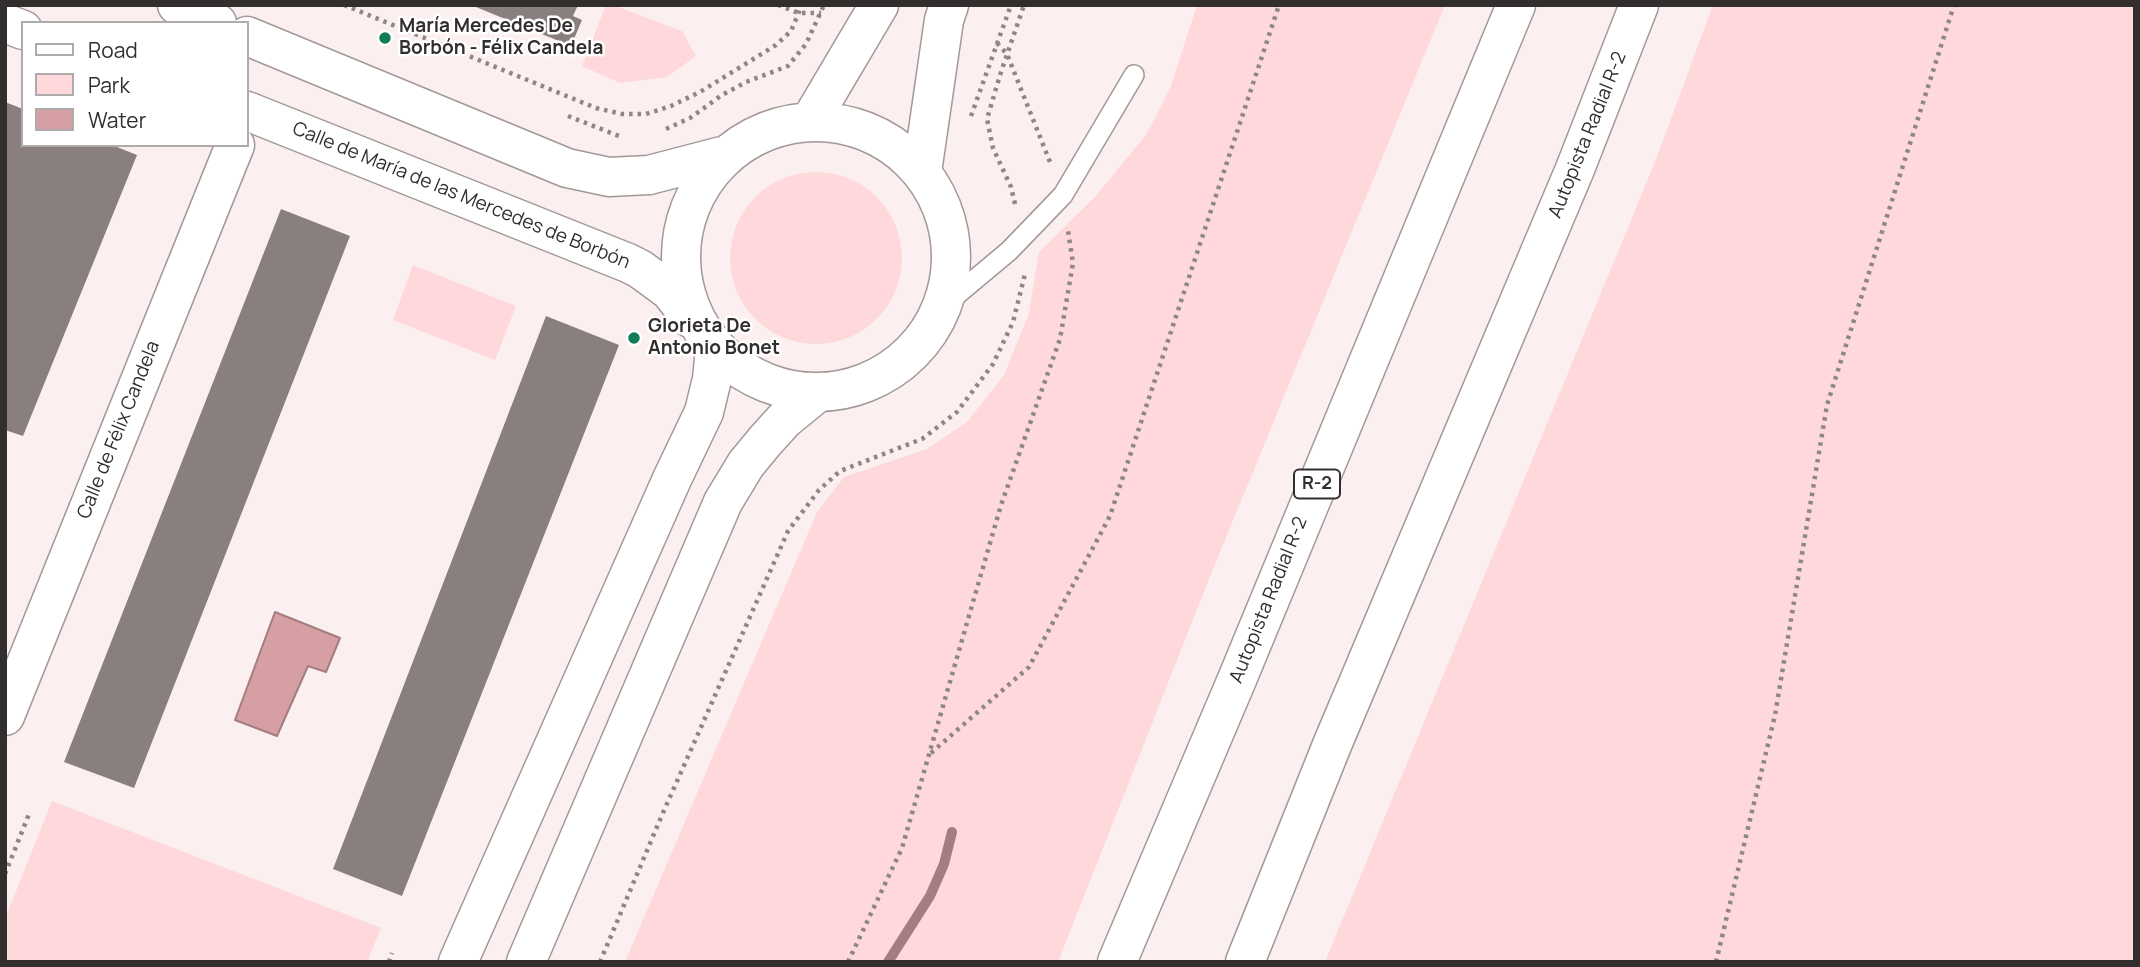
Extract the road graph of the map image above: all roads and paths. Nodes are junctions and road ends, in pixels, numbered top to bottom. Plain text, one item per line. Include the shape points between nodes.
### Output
1 (177, 5) edge
2 (344, 5) edge
3 (778, 5) edge
4 (802, 5) edge
5 (824, 5) edge
6 (879, 5) edge
7 (949, 5) edge
8 (1011, 5) edge
9 (1024, 5) edge
10 (1279, 5) edge
11 (1516, 5) edge
12 (1639, 5) edge
13 (1954, 5) edge
14 (799, 13) junction
15 (821, 13) junction
16 (212, 21) edge
17 (248, 36) edge
18 (997, 43) junction
19 (1007, 54) junction
20 (1134, 75) dead end
21 (568, 116) dead end
22 (971, 116) dead end
23 (811, 120) junction
24 (248, 122) edge
25 (657, 133) dead end
26 (631, 135) dead end
27 (234, 147) edge
28 (722, 156) junction
29 (922, 172) junction
30 (1063, 195) junction
31 (1023, 237) junction
32 (942, 307) junction
33 (705, 336) junction
34 (817, 393) junction
35 (5, 716) edge
36 (930, 754) junction
37 (29, 814) dead end
38 (5, 874) edge
39 (392, 953) dead end
40 (389, 962) edge
41 (458, 962) edge
42 (526, 962) edge
43 (600, 962) edge
44 (848, 962) edge
45 (1117, 962) edge
46 (1245, 962) edge
47 (1716, 962) edge

1 - 16 main road
2 - 14 path via 596,108 621,114 646,114 700,92 776,44 791,31
3 - 14 path
4 - 14 path
5 - 15 path
6 - 23 main road
7 - 29 main road
8 - 18 path
9 - 19 path
10 - 36 path via 1110,516 1029,667
11 - 45 main road, Autopista Radial R-2 / R-2
12 - 46 main road, Autopista Radial R-2
13 - 47 path via 1827,405 1775,715
14 - 15 path
15 - 25 path via 806,44 788,66 746,82
17 - 28 main road via 567,168 610,177 649,174
18 - 19 path
18 - 22 path
19 - 30 path
19 - 31 path via 987,119
20 - 30 lane
21 - 26 path via 619,136
23 - 28 main road via 770,128
23 - 29 main road via 853,126 891,144
24 - 33 main road, Calle de María de las Mercedes de Borbón via 628,263 670,291
27 - 35 main road, Calle de Félix Candela
28 - 33 main road via 695,196 683,241 685,283
29 - 32 main road via 940,201 949,234 951,268
30 - 31 lane
30 - 36 path via 1073,263 1060,339 1001,505
31 - 32 lane
31 - 43 path via 1026,272 1013,322 993,364 957,412 922,439 840,471 788,531
32 - 34 main road via 922,341 892,369 856,387
33 - 34 main road via 744,373 779,388
33 - 41 main road via 712,379 704,412
34 - 42 main road via 784,420 752,456 723,502
36 - 44 path via 902,848
37 - 38 path
39 - 40 path

